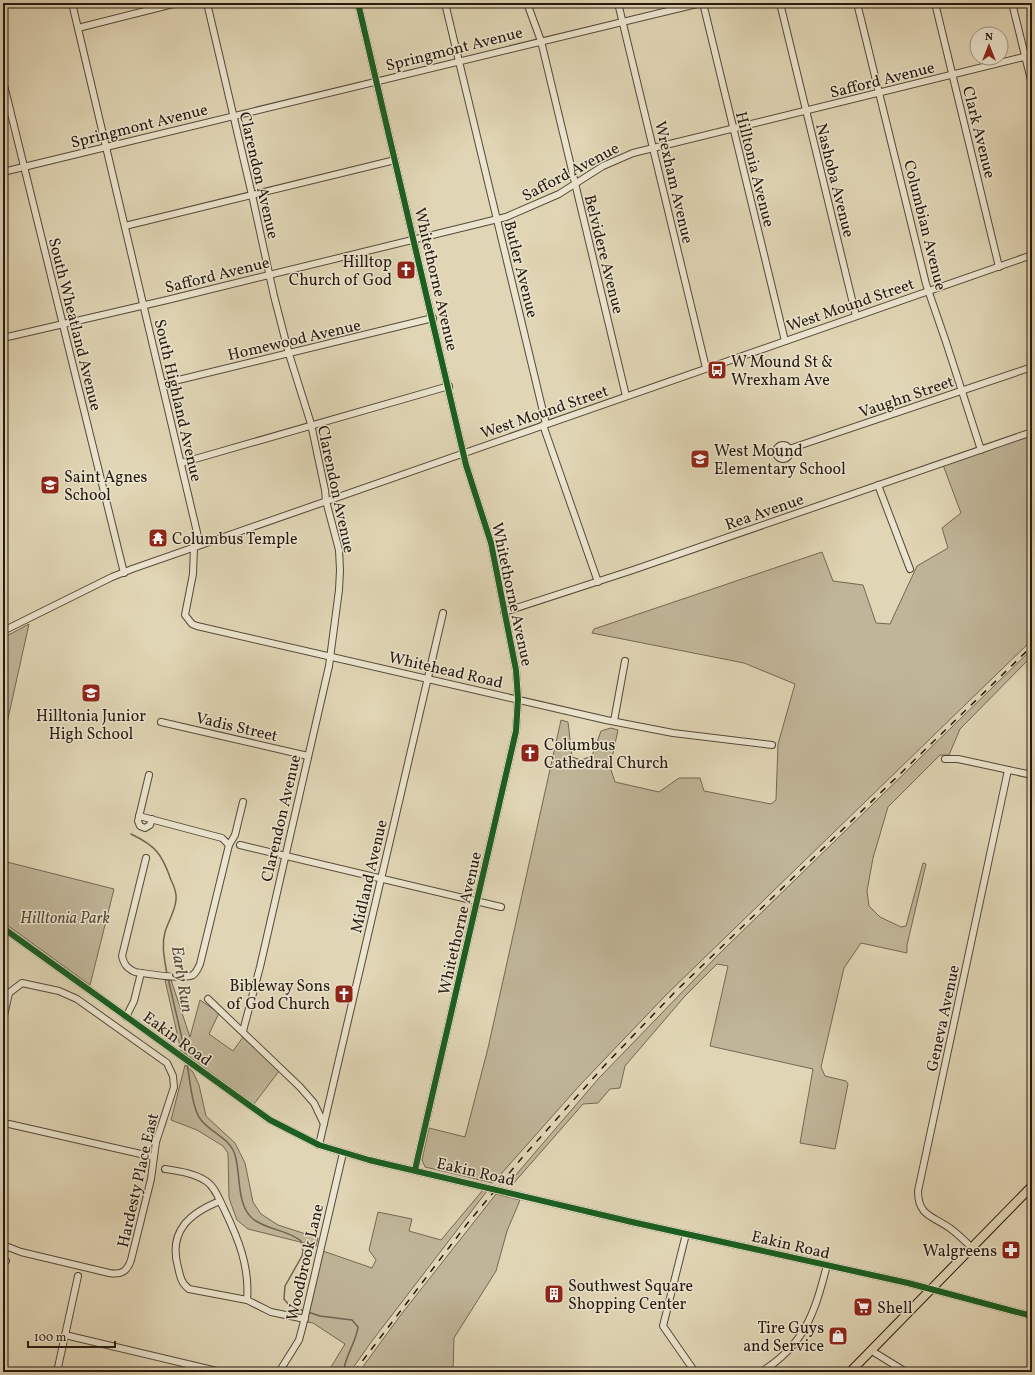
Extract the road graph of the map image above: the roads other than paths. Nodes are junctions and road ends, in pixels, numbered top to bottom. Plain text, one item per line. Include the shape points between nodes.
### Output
1 (72, 3) edge
2 (177, 3) edge
3 (206, 3) edge
4 (358, 3) edge
5 (445, 3) edge
6 (527, 3) edge
7 (618, 3) edge
8 (702, 3) edge
9 (780, 3) edge
10 (857, 3) edge
11 (935, 3) edge
12 (1012, 3) edge
13 (623, 22) junction
14 (78, 28) junction
15 (541, 41) junction
16 (1029, 56) edge
17 (459, 61) junction
18 (952, 75) junction
19 (376, 80) junction
20 (3, 81) edge
21 (1032, 84) edge
22 (879, 93) junction
23 (806, 111) junction
24 (234, 115) junction
25 (733, 128) junction
26 (106, 147) junction
27 (653, 148) junction
28 (395, 160) junction
29 (24, 167) junction
30 (3, 172) edge
31 (575, 184) junction
32 (252, 195) junction
33 (497, 219) junction
34 (125, 226) junction
35 (414, 239) junction
36 (1032, 255) edge
37 (999, 266) junction
38 (269, 274) junction
39 (928, 291) junction
40 (143, 306) junction
41 (856, 316) junction
42 (433, 318) junction
43 (63, 324) junction
44 (3, 338) edge
45 (785, 341) junction
46 (289, 354) junction
47 (1032, 367) edge
48 (706, 368) junction
49 (162, 384) junction
50 (449, 386) junction
51 (962, 390) junction
52 (626, 396) junction
53 (544, 425) junction
54 (311, 427) junction
55 (1032, 432) edge
56 (789, 449) dead end
57 (981, 450) junction
58 (464, 453) junction
59 (181, 463) junction
60 (878, 485) junction
61 (326, 501) junction
62 (197, 546) junction
63 (910, 569) dead end
64 (124, 573) junction
65 (598, 582) junction
66 (504, 612) junction
67 (443, 613) dead end
68 (188, 620) joint
69 (3, 631) edge
70 (331, 656) junction
71 (625, 661) dead end
72 (427, 678) junction
73 (518, 699) junction
74 (614, 721) junction
75 (161, 722) dead end
76 (772, 745) dead end
77 (308, 756) junction
78 (945, 759) dead end
79 (1008, 770) junction
80 (150, 775) dead end
81 (1032, 775) edge
82 (243, 802) dead end
83 (140, 816) junction
84 (152, 820) junction
85 (229, 845) junction
86 (240, 845) dead end
87 (284, 856) junction
88 (146, 858) dead end
89 (380, 878) junction
90 (478, 901) junction
91 (500, 907) dead end
92 (3, 928) edge
93 (141, 973) junction
94 (208, 999) dead end
95 (126, 1017) junction
96 (3, 1020) edge
97 (243, 1031) junction
98 (9, 1124) dead end
99 (324, 1124) junction
100 (319, 1145) junction
101 (343, 1153) junction
102 (154, 1157) junction
103 (164, 1169) dead end
104 (415, 1170) junction
105 (1031, 1188) edge
106 (220, 1201) junction
107 (686, 1234) junction
108 (3, 1245) edge
109 (972, 1248) junction
110 (827, 1265) junction
111 (78, 1276) dead end
112 (931, 1289) junction
113 (247, 1300) junction
114 (306, 1314) junction
115 (1032, 1316) edge
116 (66, 1335) junction
117 (872, 1351) junction
118 (57, 1372) edge
119 (222, 1372) edge
120 (279, 1372) edge
121 (695, 1372) edge
122 (762, 1372) edge
123 (850, 1372) edge
124 (906, 1372) edge

1 - 14 street, South Highland Avenue
2 - 14 street
3 - 24 street, Clarendon Avenue
4 - 19 street, Whitethorne Avenue
5 - 17 street, Butler Avenue
6 - 15 street, Belvidere Avenue
7 - 13 street, Wrexham Avenue
8 - 13 street, Springmont Avenue
8 - 25 street, Hilltonia Avenue
9 - 23 street, Nashoba Avenue
10 - 22 street, Columbian Avenue
11 - 18 street, Clark Avenue
12 - 16 street
13 - 15 street, Springmont Avenue
13 - 27 street, Wrexham Avenue
14 - 26 street, South Highland Avenue
15 - 17 street, Springmont Avenue
15 - 31 street, Belvidere Avenue
16 - 18 street, Safford Avenue
16 - 21 street
17 - 19 street, Springmont Avenue
17 - 33 street, Butler Avenue
18 - 22 street, Safford Avenue
18 - 37 street, Clark Avenue
19 - 24 street, Springmont Avenue
19 - 28 street, Whitethorne Avenue
20 - 29 street, South Wheatland Avenue
22 - 23 street, Safford Avenue
22 - 39 street, Columbian Avenue
23 - 25 street, Safford Avenue
23 - 41 street, Nashoba Avenue
24 - 26 street, Springmont Avenue
24 - 32 street, Clarendon Avenue
25 - 27 street, Safford Avenue
25 - 45 street, Hilltonia Avenue
26 - 29 street, Springmont Avenue
26 - 34 street, South Highland Avenue
27 - 31 street, Safford Avenue via 614,160
27 - 48 street, Wrexham Avenue
28 - 32 street
28 - 35 street, Whitethorne Avenue
29 - 30 street, Springmont Avenue
29 - 43 street, South Wheatland Avenue
31 - 33 street, Safford Avenue via 528,208
31 - 52 street, Belvidere Avenue
32 - 34 street
32 - 38 street, Clarendon Avenue
33 - 35 street, Safford Avenue
33 - 53 street, Butler Avenue
34 - 40 street, South Highland Avenue
35 - 38 street, Safford Avenue
35 - 42 street, Whitethorne Avenue
36 - 37 street, West Mound Street
37 - 39 street, West Mound Street
38 - 40 street, Safford Avenue
38 - 46 street, Clarendon Avenue
39 - 41 street, West Mound Street
39 - 51 street, Columbian Avenue
40 - 43 street, Safford Avenue
40 - 49 street, South Highland Avenue
41 - 45 street, West Mound Street
42 - 46 street, Homewood Avenue
42 - 50 street, Whitethorne Avenue
43 - 44 street, Safford Avenue
43 - 64 street, South Wheatland Avenue
45 - 48 street, West Mound Street
46 - 49 street, Homewood Avenue
46 - 54 street, Clarendon Avenue
47 - 51 street, Vaughn Street
48 - 52 street, West Mound Street
49 - 59 street, South Highland Avenue
50 - 54 street
50 - 58 street, Whitethorne Avenue
51 - 56 street, Vaughn Street
51 - 57 street, Columbian Avenue
52 - 53 street, West Mound Street
53 - 58 street, West Mound Street
53 - 65 street, Butler Avenue
54 - 59 street
54 - 61 street, Clarendon Avenue
55 - 57 street, Rea Avenue
57 - 60 street, Rea Avenue
58 - 61 street, West Mound Street
58 - 66 street, Whitethorne Avenue via 491,543
59 - 62 street, South Highland Avenue
60 - 63 street
60 - 65 street, Rea Avenue
61 - 62 street, West Mound Street
61 - 70 street, Clarendon Avenue via 339,550 340,570
62 - 64 street, West Mound Street
62 - 68 street, South Highland Avenue via 185,610
64 - 69 street, West Mound Street
65 - 66 street, Rea Avenue
66 - 73 street, Whitethorne Avenue via 516,670
67 - 72 street, Midland Avenue
68 - 70 street, Whitehead Road via 197,626
70 - 72 street, Whitehead Road
70 - 77 street, Clarendon Avenue
71 - 74 street
72 - 73 street, Whitehead Road
72 - 89 street, Midland Avenue
73 - 74 street, Whitehead Road
73 - 90 street, Whitethorne Avenue via 516,731
74 - 76 street, Whitehead Road via 673,733
75 - 77 street, Vadis Street
77 - 87 street, Clarendon Avenue
78 - 79 street via 958,759
79 - 81 street
79 - 109 street, Geneva Avenue via 918,1191 918,1202 923,1211 950,1228
80 - 83 street
82 - 85 street via 235,835
83 - 84 street
83 - 84 street via 138,821 143,828 150,825
84 - 85 street via 222,838
85 - 93 street via 197,971 192,975 168,976
86 - 87 street
87 - 89 street
87 - 97 street, Clarendon Avenue
88 - 93 street via 122,956 123,963 128,969
89 - 90 street
89 - 99 street, Midland Avenue
90 - 91 street
90 - 104 street, Whitethorne Avenue
92 - 95 street, Eakin Road
93 - 95 street via 134,1001
94 - 97 street
95 - 100 street, Eakin Road via 270,1120
96 - 102 street, Hardesty Place East via 9,993 22,983 59,991 77,999 162,1059 171,1069 174,1087 156,1142
97 - 99 street via 303,1090 314,1103
98 - 102 street
99 - 100 street, Midland Avenue
100 - 101 street, Eakin Road
101 - 104 street, Eakin Road
101 - 114 street, Woodbrook Lane
102 - 108 street, Hardesty Place East via 131,1260 124,1272 109,1273 21,1252
103 - 106 street via 201,1178 212,1186
104 - 107 street, Eakin Road
105 - 109 main road
106 - 113 street via 242,1250 247,1268
106 - 113 street via 194,1214 184,1225 176,1244 177,1266 182,1283 189,1289
107 - 110 street, Eakin Road
107 - 121 street via 663,1326
109 - 112 main road
110 - 112 street, Eakin Road
110 - 122 street via 818,1303 806,1329 793,1348
111 - 116 street
112 - 115 street, Eakin Road
112 - 117 main road
113 - 114 street via 271,1312
114 - 120 street, Woodbrook Lane via 299,1340
116 - 118 street
116 - 119 street
117 - 123 main road
117 - 124 street

